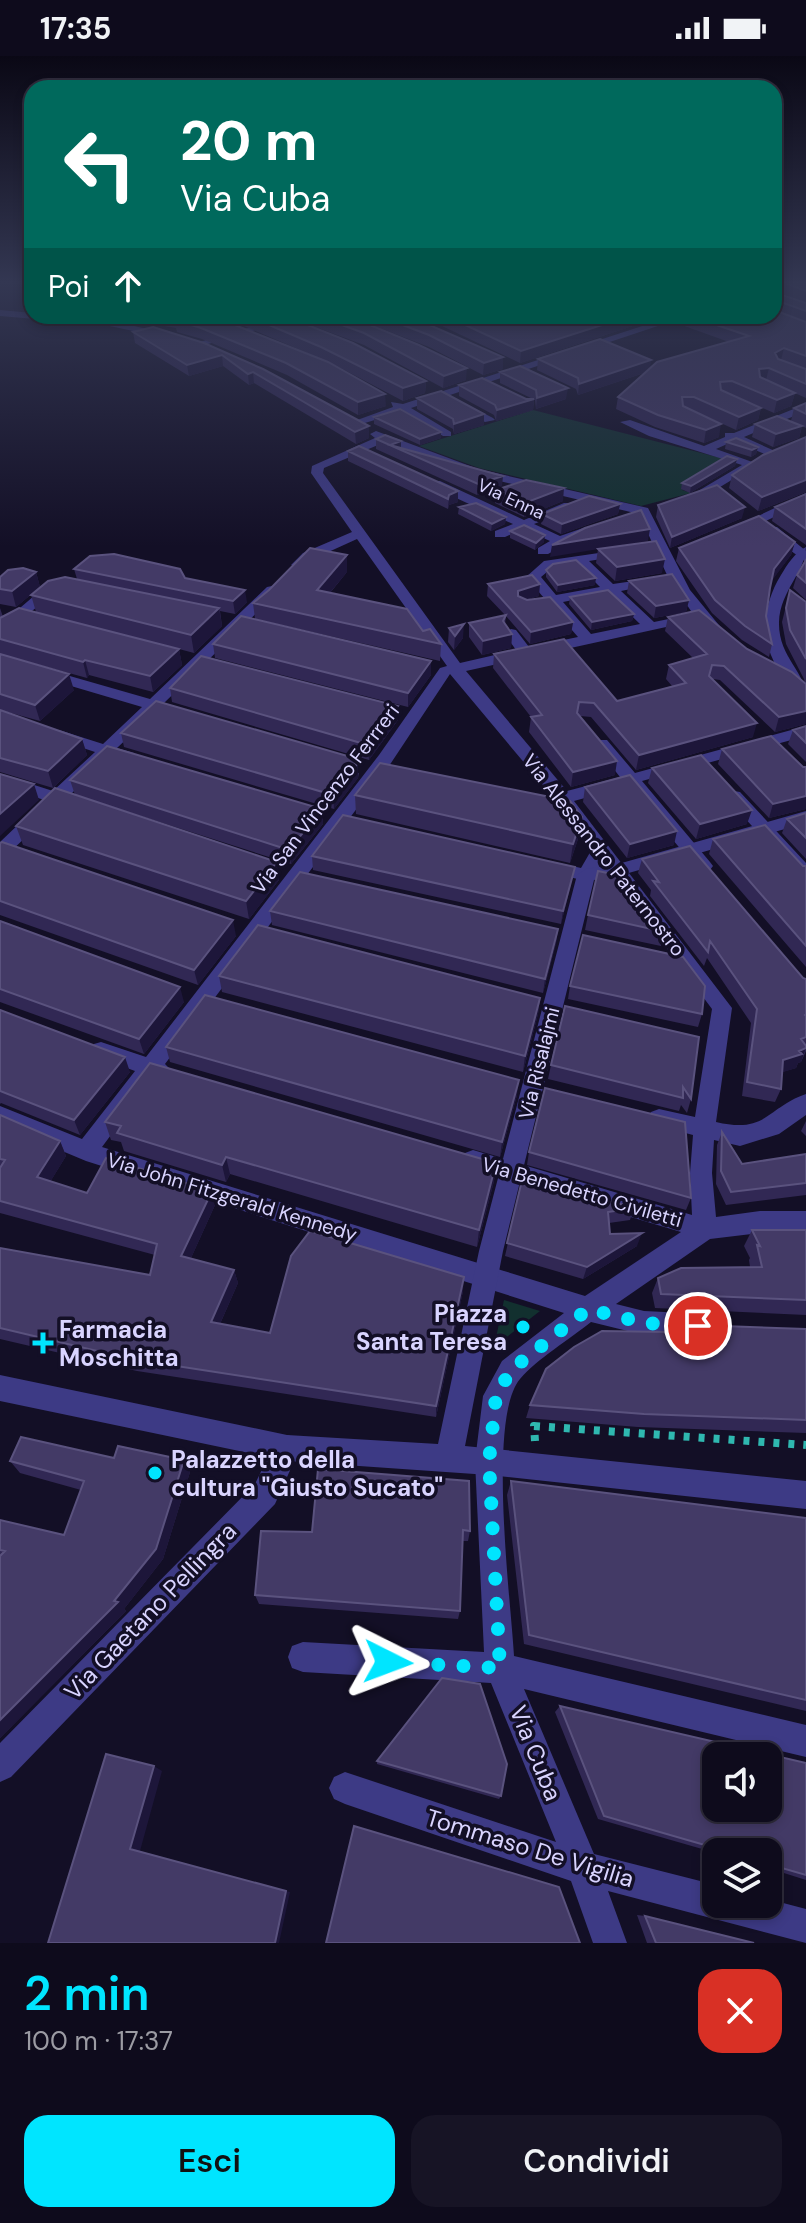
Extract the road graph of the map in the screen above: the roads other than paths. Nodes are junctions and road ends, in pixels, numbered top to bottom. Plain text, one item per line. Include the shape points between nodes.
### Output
1 (518, 370) edge
2 (523, 370) edge
3 (533, 375) edge
4 (470, 376) edge
5 (482, 382) junction
6 (428, 387) edge
7 (494, 388) edge
8 (442, 395) junction
9 (388, 400) edge
10 (802, 404) edge
11 (402, 408) junction
12 (761, 415) edge
13 (343, 416) edge
14 (489, 420) dead end
15 (773, 421) junction
16 (626, 422) dead end
17 (355, 423) junction
18 (795, 430) edge
19 (721, 431) edge
20 (447, 434) dead end
21 (733, 437) junction
22 (385, 438) junction
23 (704, 450) junction
24 (752, 464) junction
25 (425, 479) edge
26 (524, 486) junction
27 (806, 497) edge
28 (586, 499) junction
29 (478, 503) junction
30 (679, 503) edge
31 (455, 510) dead end
32 (650, 510) junction
33 (753, 515) junction
34 (616, 521) edge
35 (523, 524) junction
36 (602, 526) edge
37 (729, 533) edge
38 (358, 534) junction
39 (500, 534) dead end
40 (560, 541) junction
41 (543, 551) dead end
42 (656, 551) junction
43 (805, 555) edge
44 (579, 559) junction
45 (676, 577) junction
46 (69, 587) edge
47 (778, 587) junction
48 (611, 589) junction
49 (553, 600) junction
50 (797, 603) edge
51 (525, 605) edge
52 (0, 610) edge
53 (701, 616) junction
54 (27, 618) junction
55 (650, 626) junction
56 (0, 632) edge
57 (511, 633) edge
58 (727, 638) edge
59 (588, 639) junction
60 (525, 652) junction
61 (0, 660) edge
62 (444, 669) junction
63 (771, 669) edge
64 (793, 681) junction
65 (806, 692) edge
66 (152, 705) junction
67 (197, 718) edge
68 (752, 722) edge
69 (45, 731) edge
70 (806, 731) edge
71 (593, 733) edge
72 (771, 741) junction
73 (106, 750) junction
74 (788, 758) edge
75 (147, 763) edge
76 (712, 772) junction
77 (0, 779) edge
78 (631, 779) junction
79 (56, 799) junction
80 (542, 803) edge
81 (568, 804) junction
82 (86, 808) edge
83 (806, 817) edge
84 (764, 829) junction
85 (601, 849) junction
86 (6, 850) edge
87 (691, 850) junction
88 (540, 865) edge
89 (618, 870) junction
90 (806, 874) edge
91 (586, 875) junction
92 (720, 883) edge
93 (658, 956) edge
94 (687, 962) junction
95 (75, 1040) edge
96 (150, 1068) junction
97 (180, 1077) edge
98 (806, 1103) edge
99 (633, 1112) edge
100 (0, 1115) edge
101 (704, 1129) junction
102 (86, 1151) junction
103 (451, 1154) edge
104 (511, 1171) junction
105 (806, 1222) edge
106 (705, 1229) junction
107 (482, 1266) junction
108 (588, 1309) junction
109 (732, 1327) edge
110 (0, 1388) edge
111 (287, 1448) junction
112 (449, 1458) junction
113 (489, 1461) junction
114 (806, 1495) edge
115 (303, 1657) dead end
116 (500, 1668) junction
117 (806, 1741) edge
118 (0, 1766) edge
119 (345, 1788) dead end
120 (583, 1868) junction
121 (702, 1898) edge
122 (776, 1918) edge
123 (806, 1926) edge
124 (610, 1943) edge

1 - 5 street
2 - 3 street
4 - 5 street
5 - 7 street
5 - 8 street
6 - 8 street
8 - 11 street
8 - 14 street
9 - 11 street
10 - 15 street
11 - 17 street
11 - 20 street
12 - 15 street
13 - 17 street
15 - 18 street
15 - 21 street
16 - 23 street
17 - 22 street
19 - 21 street
21 - 23 street
21 - 24 street via 778,452
22 - 26 street
22 - 38 street, Via Alessandro Paternostro via 366,452 318,466 317,473
23 - 24 street
24 - 30 street via 722,492
25 - 29 street, Via Enna
26 - 28 street
26 - 29 street
27 - 33 street
28 - 32 street
28 - 35 street
29 - 31 street
29 - 35 street, Via Enna
32 - 34 street
32 - 42 street
33 - 37 street
33 - 43 street
35 - 39 street
35 - 40 street, Via Enna
36 - 40 street
38 - 62 street, Via Alessandro Paternostro
38 - 66 street via 308,556
40 - 41 street
42 - 44 street
42 - 45 street
43 - 47 street
44 - 48 street
44 - 49 street via 549,564 533,577
45 - 48 street
45 - 53 street
46 - 54 street via 46,593
47 - 50 street
47 - 64 street via 772,602 773,640
48 - 49 street
48 - 55 street
49 - 51 street
49 - 59 street
52 - 54 street
53 - 55 street
53 - 58 street
54 - 56 street
55 - 59 street
57 - 60 street
59 - 60 street
60 - 62 street
61 - 66 street
62 - 81 street, Via Alessandro Paternostro
62 - 96 street, Via San Vincenzo Ferrreri via 406,715 376,770 340,819
63 - 64 street
64 - 65 street
66 - 67 street
66 - 73 street
68 - 72 street
69 - 73 street
70 - 72 street
71 - 78 street
72 - 74 street
72 - 76 street
73 - 75 street
73 - 79 street
76 - 78 street
76 - 84 street
77 - 79 street
78 - 81 street
78 - 87 street
79 - 82 street
79 - 86 street
80 - 81 street
81 - 85 street, Via Alessandro Paternostro
83 - 84 street
84 - 87 street
84 - 90 street
85 - 89 street, Via Alessandro Paternostro
85 - 91 street, Via Risalajmi
87 - 89 street
87 - 92 street
88 - 91 street
89 - 91 street
89 - 94 street, Via Alessandro Paternostro
91 - 104 street, Via Risalajmi
93 - 94 street
94 - 101 street, Via Alessandro Paternostro via 722,1008 709,1042
95 - 96 street
96 - 97 street
96 - 102 street, Via San Vincenzo Ferrreri
98 - 101 street via 771,1127 740,1137
99 - 101 street
100 - 102 street, Via John Fitzgerald Kennedy
101 - 106 street, Via Alessandro Paternostro
102 - 107 street, Via John Fitzgerald Kennedy
103 - 104 street, Via Benedetto Civiletti
104 - 106 street, Via Benedetto Civiletti
104 - 107 street, Via Risalajmi
105 - 106 street
106 - 108 street
107 - 108 street, Via John Fitzgerald Kennedy
107 - 112 street
108 - 109 street, Via John Fitzgerald Kennedy via 644,1323
108 - 113 street, Via Cuba via 511,1370 496,1396
110 - 111 street
111 - 112 street
111 - 118 street, Via Gaetano Pellingra via 265,1494
112 - 113 street
113 - 114 street
113 - 116 street, Via Cuba
115 - 116 street
116 - 117 street
116 - 120 street, Via Cuba
119 - 120 street, Tommaso De Vigilia
120 - 121 street, Tommaso De Vigilia
120 - 124 street, Via Cuba
122 - 123 street

